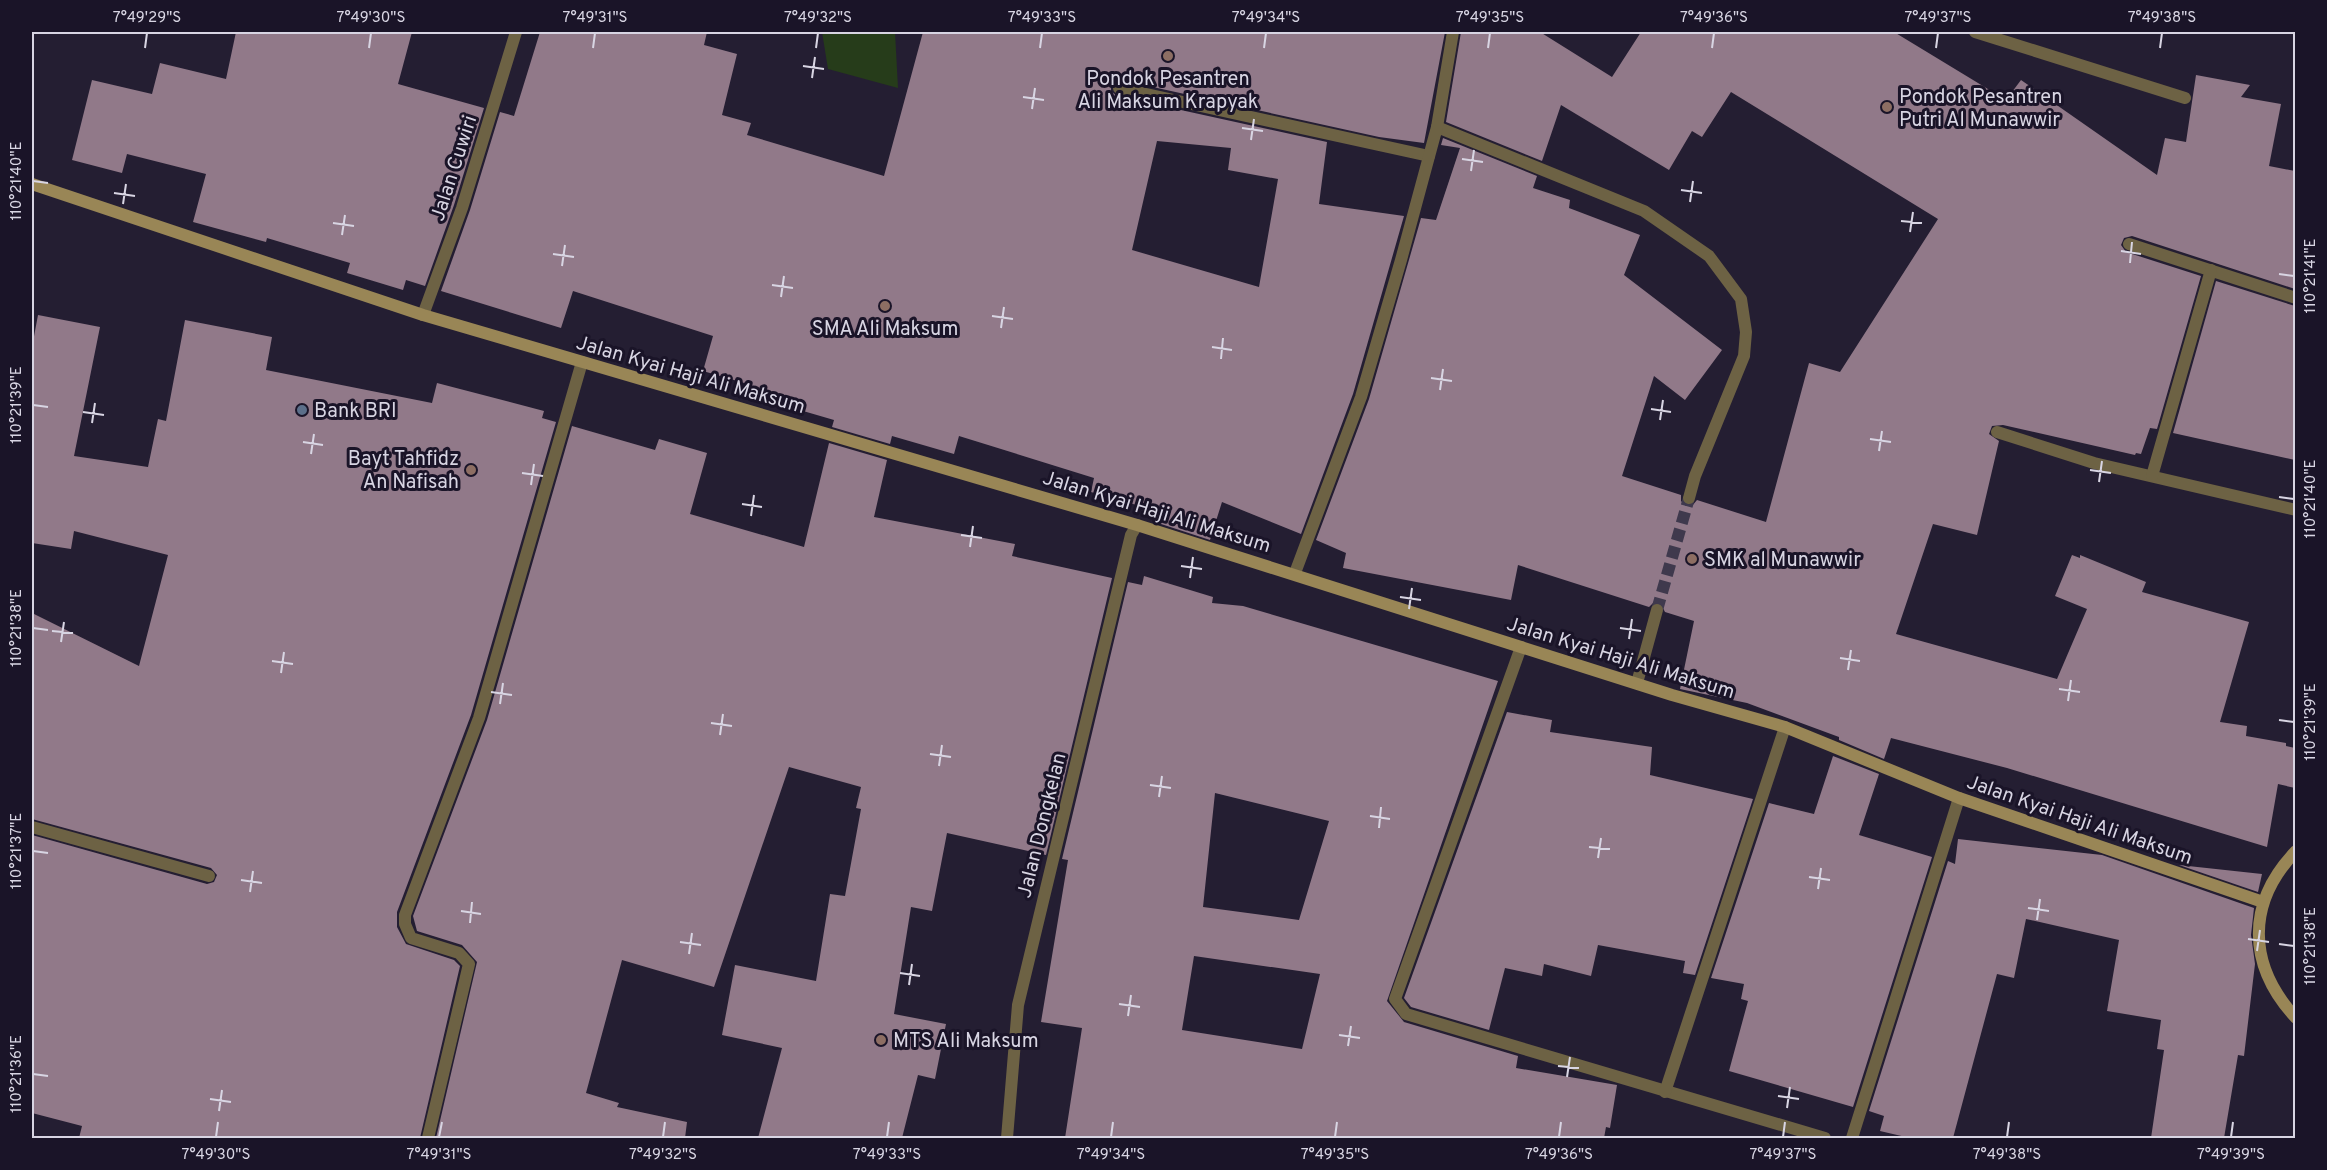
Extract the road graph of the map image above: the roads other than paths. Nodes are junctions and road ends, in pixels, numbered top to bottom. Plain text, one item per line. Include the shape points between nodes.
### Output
1 (516, 32) edge
2 (1453, 32) edge
3 (1975, 32) edge
4 (1119, 88) dead end
5 (2185, 98) dead end
6 (1437, 127) junction
7 (1429, 156) junction
8 (32, 184) edge
9 (2129, 244) dead end
10 (2211, 270) junction
11 (2295, 297) edge
12 (423, 315) junction
13 (582, 362) junction
14 (1997, 432) dead end
15 (2152, 476) junction
16 (1689, 498) tunnel mouth
17 (2295, 510) edge
18 (1137, 525) junction
19 (1295, 573) junction
20 (1658, 610) tunnel mouth
21 (1521, 647) junction
22 (1638, 683) junction
23 (1785, 728) junction
24 (1959, 798) junction
25 (32, 827) edge
26 (2295, 851) edge
27 (209, 876) dead end
28 (2263, 902) junction
29 (2295, 1017) edge
30 (1665, 1092) junction
31 (428, 1138) edge
32 (1007, 1138) edge
33 (1825, 1138) edge
34 (1852, 1138) edge

1 - 12 street, Jalan Cuwiri via 462,208
2 - 6 street
3 - 5 street
4 - 7 street
6 - 7 street
6 - 16 street via 1644,211 1709,256 1741,299 1746,332 1744,356
7 - 19 street via 1361,397
8 - 12 street, Jalan Kyai Haji Ali Maksum
9 - 10 street
10 - 11 street
10 - 15 street
12 - 13 street, Jalan Kyai Haji Ali Maksum
13 - 18 street, Jalan Kyai Haji Ali Maksum
13 - 31 street via 479,718 405,915 411,938 459,953 469,964
14 - 15 street via 2094,463
15 - 17 street
18 - 19 street, Jalan Kyai Haji Ali Maksum
18 - 32 street, Jalan Dongkelan via 1131,535 1018,1005
19 - 21 street, Jalan Kyai Haji Ali Maksum
20 - 22 street
21 - 22 street, Jalan Kyai Haji Ali Maksum
21 - 30 street via 1395,999 1406,1014
22 - 23 street, Jalan Kyai Haji Ali Maksum
23 - 24 street, Jalan Kyai Haji Ali Maksum
23 - 30 street
24 - 28 street, Jalan Kyai Haji Ali Maksum
24 - 34 street
25 - 27 street
26 - 28 street via 2270,882
28 - 29 street via 2258,928 2259,955 2267,980
30 - 33 street

